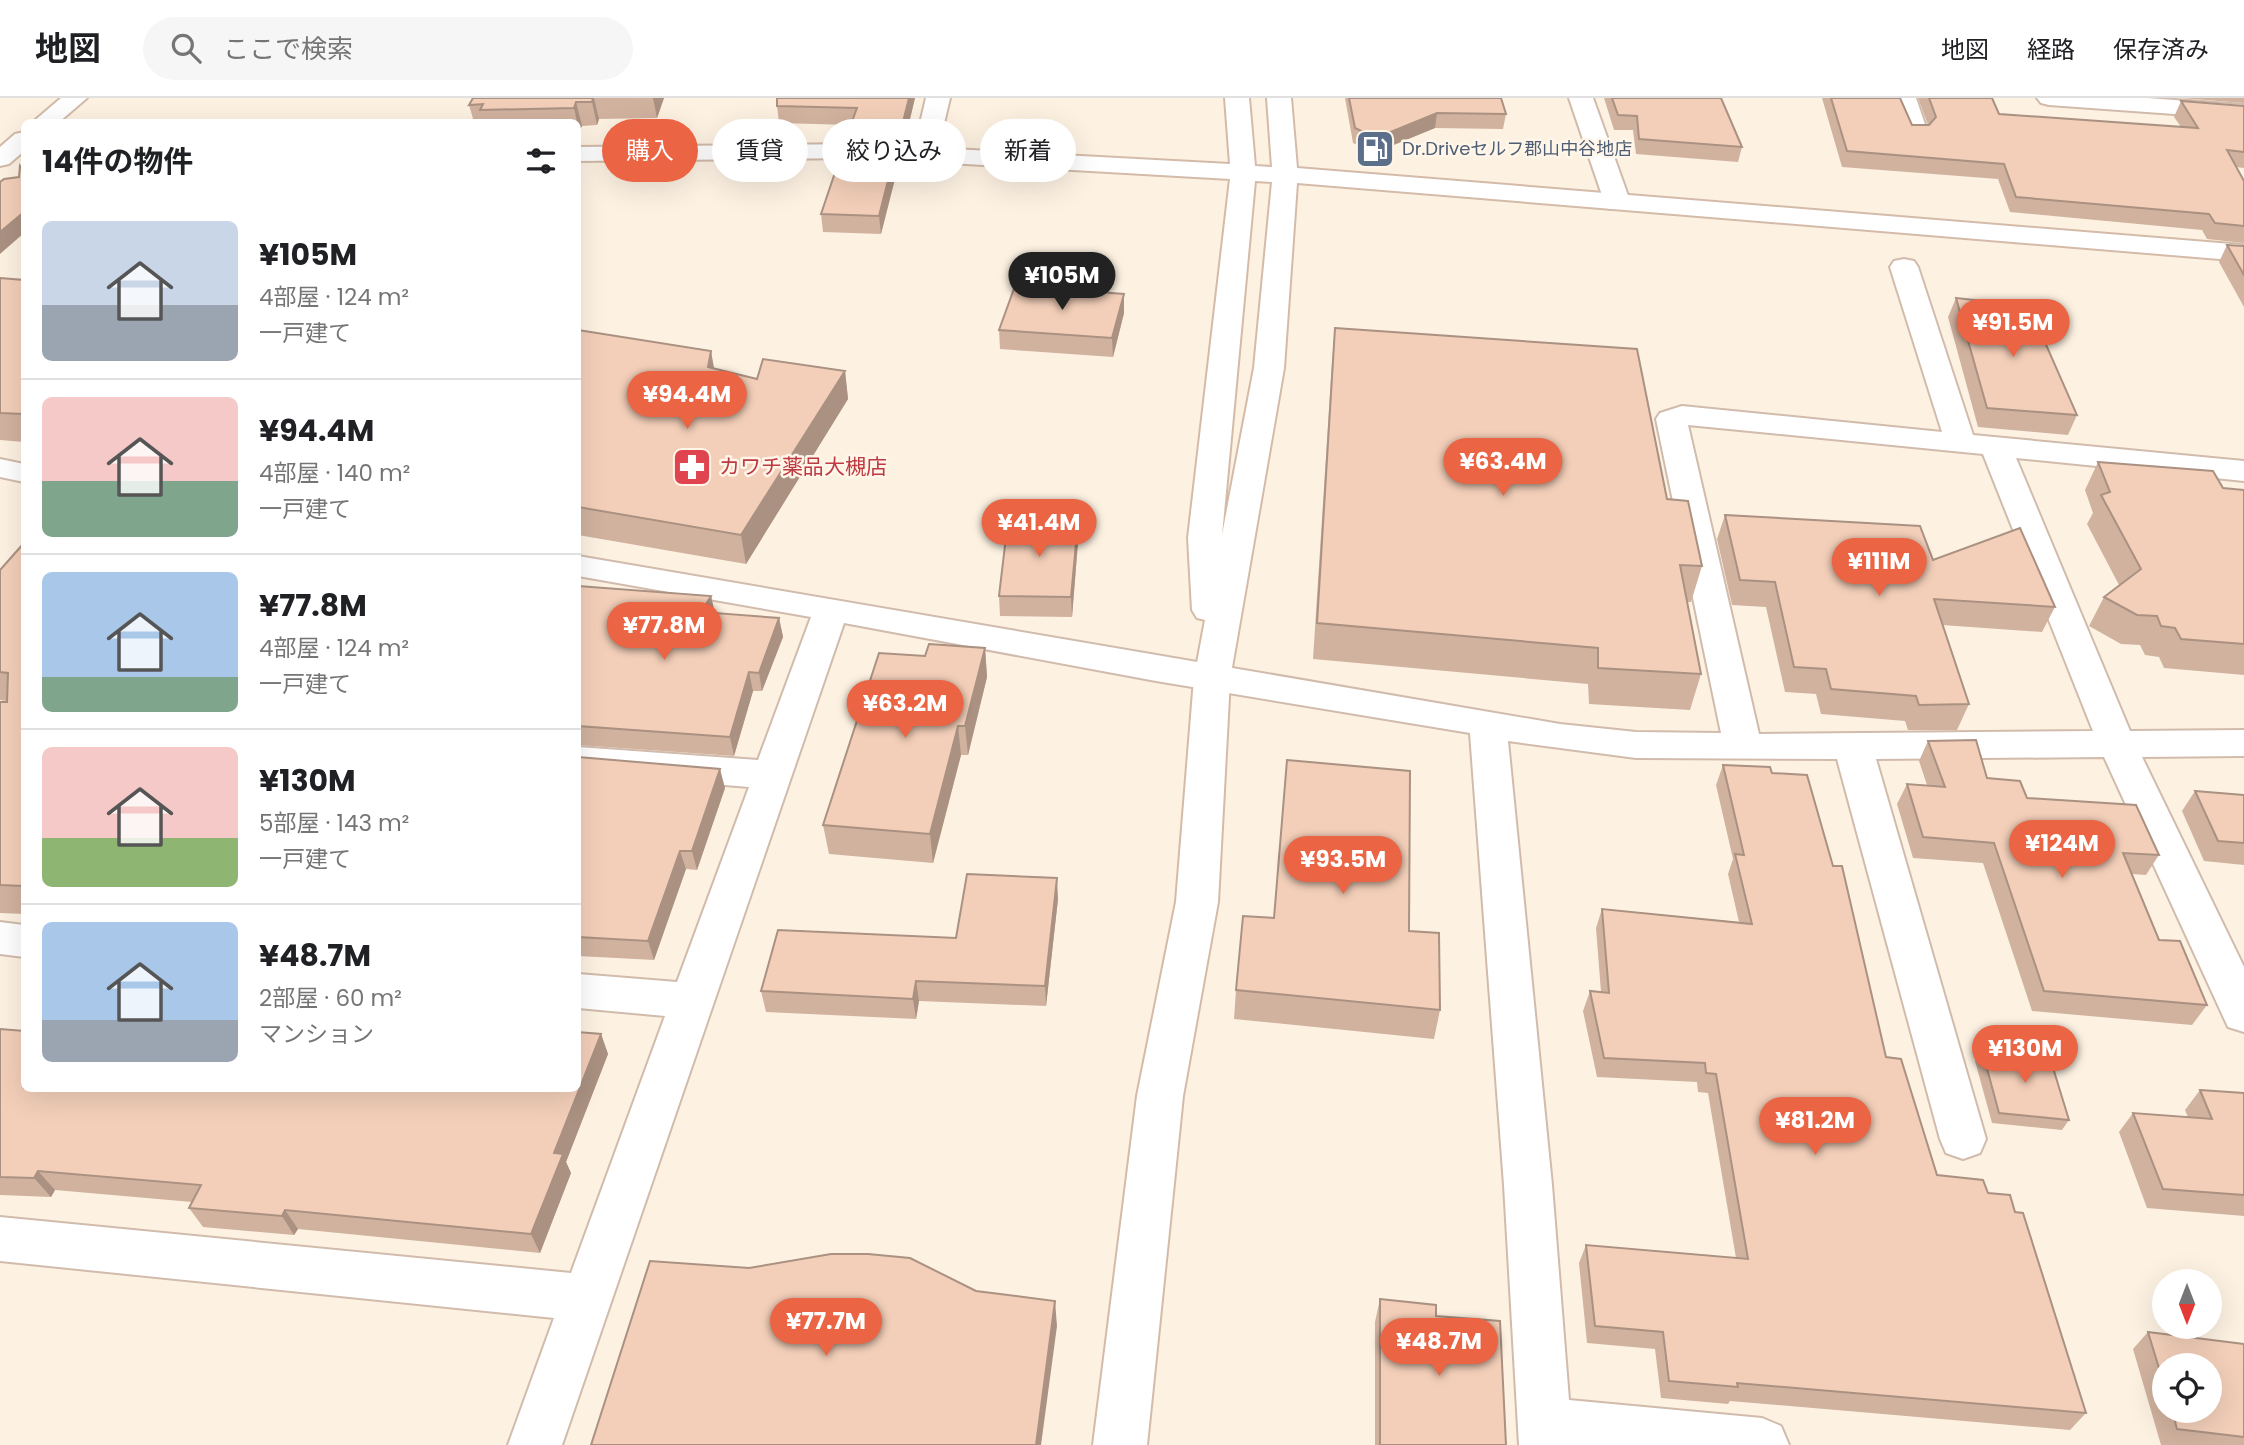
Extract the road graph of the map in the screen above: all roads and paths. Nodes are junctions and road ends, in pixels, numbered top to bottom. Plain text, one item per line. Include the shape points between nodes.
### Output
1 (75, 98) edge
2 (938, 98) edge
3 (1237, 98) edge
4 (1279, 98) edge
5 (1581, 98) edge
6 (1904, 98) edge
7 (2049, 98) edge
8 (2095, 100) edge
9 (2244, 111) edge
10 (49, 119) edge
11 (933, 119) edge
12 (1916, 133) edge
13 (21, 142) edge
14 (581, 154) edge
15 (0, 159) edge
16 (0, 167) edge
17 (21, 167) edge
18 (581, 172) edge
19 (1242, 183) junction
20 (1284, 186) junction
21 (1618, 204) junction
22 (2244, 253) edge
23 (1904, 267) dead end
24 (2244, 274) edge
25 (1961, 444) junction
26 (1996, 448) junction
27 (0, 468) edge
28 (2244, 471) edge
29 (21, 472) edge
30 (581, 567) edge
31 (831, 609) junction
32 (1212, 679) junction
33 (1488, 725) junction
34 (2244, 744) edge
35 (2117, 745) junction
36 (1743, 747) junction
37 (1853, 747) junction
38 (581, 760) edge
39 (771, 775) junction
40 (0, 938) edge
41 (21, 940) edge
42 (581, 991) edge
43 (691, 1001) junction
44 (2244, 1014) edge
45 (1963, 1139) dead end
46 (0, 1239) edge
47 (585, 1298) junction
48 (1545, 1434) edge
49 (535, 1445) edge
50 (1120, 1445) edge
51 (1762, 1445) edge

1 - 10 street
2 - 11 street
3 - 19 street
4 - 20 street
5 - 21 street
6 - 12 street
7 - 8 street
8 - 9 street
13 - 15 street
14 - 19 street via 861,151
16 - 17 street
18 - 19 street
19 - 20 street
19 - 32 street via 1205,538
20 - 21 street
20 - 24 street via 1628,228
20 - 32 street via 1269,368
21 - 22 street
23 - 25 street
25 - 26 street
25 - 36 street via 1682,415 1671,419
26 - 28 street
26 - 35 street
27 - 29 street
30 - 31 street
31 - 32 street
31 - 39 street
32 - 33 street
32 - 50 street via 1197,902 1160,1096
33 - 36 street via 1636,745
33 - 48 street
34 - 35 street
35 - 37 street
35 - 44 street
36 - 37 street
37 - 45 street
38 - 39 street
39 - 43 street
40 - 41 street
42 - 43 street
43 - 47 street
46 - 47 street
47 - 49 street
48 - 51 street

